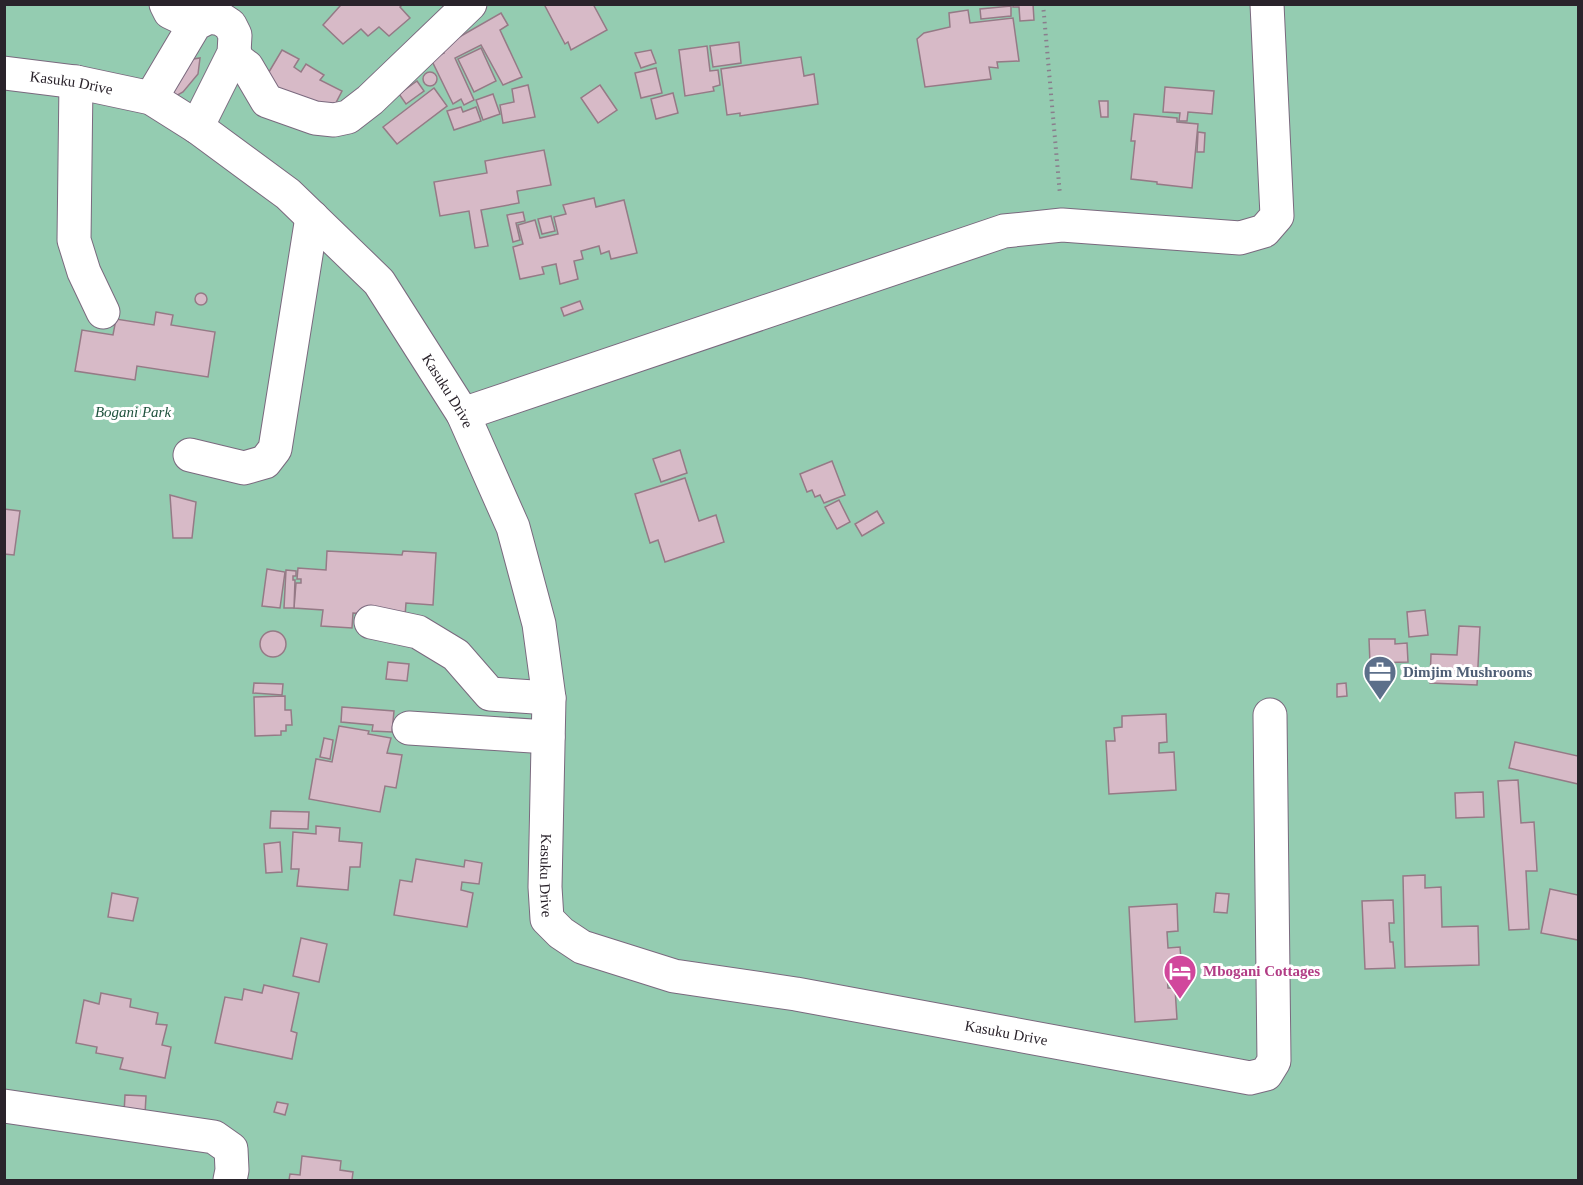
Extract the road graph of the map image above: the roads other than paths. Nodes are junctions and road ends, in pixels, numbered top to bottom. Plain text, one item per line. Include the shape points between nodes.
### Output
1 (166, 4) edge
2 (470, 4) edge
3 (1267, 4) edge
4 (195, 24) junction
5 (234, 53) junction
6 (4, 73) edge
7 (76, 82) junction
8 (151, 98) junction
9 (197, 128) junction
10 (312, 217) junction
11 (103, 312) dead end
12 (463, 414) junction
13 (190, 455) dead end
14 (371, 622) dead end
15 (549, 698) junction
16 (1270, 715) dead end
17 (409, 728) dead end
18 (548, 737) junction
19 (4, 1106) edge
20 (230, 1180) edge

1 - 4 street via 170,12
2 - 5 street via 370,100 348,117 334,120 315,118 267,101
3 - 12 street via 1277,216 1264,231 1240,237 1062,225 1004,231
4 - 5 street via 209,17 230,25 235,35
4 - 8 street
5 - 9 street
6 - 7 street, Kasuku Drive
7 - 8 street, Kasuku Drive
7 - 11 street via 74,240
8 - 9 street, Kasuku Drive
9 - 10 street, Kasuku Drive via 288,194
10 - 12 street, Kasuku Drive via 379,282
10 - 13 street via 275,449 265,462 244,468
12 - 15 street, Kasuku Drive via 513,527 539,624
14 - 15 street via 418,632 456,655 490,694
15 - 18 street, Kasuku Drive
16 - 18 street, Kasuku Drive via 1274,1061 1266,1074 1250,1077 796,994 674,976 582,947 547,919
17 - 18 street
19 - 20 street via 214,1137 231,1149

